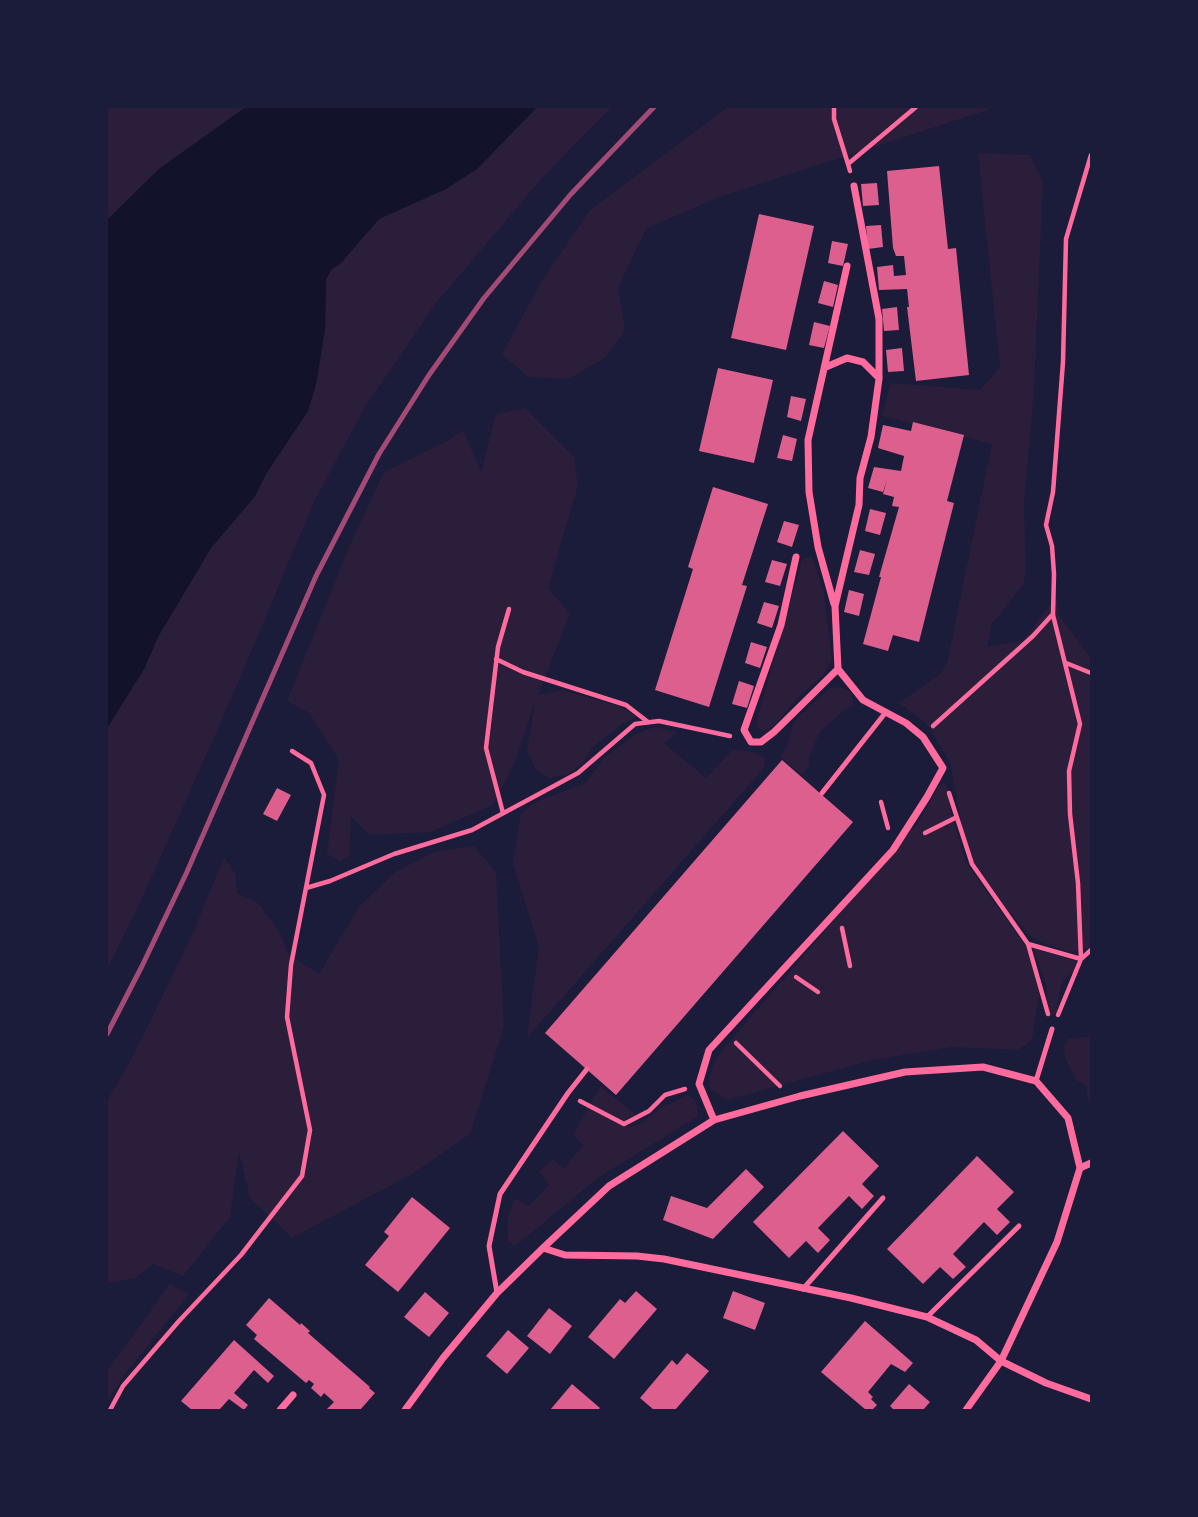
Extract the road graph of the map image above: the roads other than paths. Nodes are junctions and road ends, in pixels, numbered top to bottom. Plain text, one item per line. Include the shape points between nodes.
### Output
1 (854, 186) road end
2 (847, 266) dead end
3 (826, 368) junction
4 (879, 379) junction
5 (796, 557) dead end
6 (835, 606) junction
7 (838, 669) junction
8 (886, 712) junction
9 (822, 793) dead end
10 (1052, 1029) road end
11 (587, 1069) dead end
12 (1036, 1081) junction
13 (714, 1120) junction
14 (1091, 1163) edge
15 (1080, 1168) junction
16 (883, 1198) dead end
17 (1019, 1226) dead end
18 (543, 1248) junction
19 (803, 1289) junction
20 (497, 1293) junction
21 (927, 1317) junction
22 (1001, 1361) junction
23 (293, 1395) dead end
24 (1091, 1399) edge
25 (279, 1410) edge
26 (405, 1410) edge
27 (965, 1410) edge

1 - 4 street via 879,319
2 - 3 street
3 - 4 street via 847,358 863,362
3 - 6 street via 808,440 809,492
4 - 6 street via 859,505
5 - 7 street via 781,625 744,730 751,742 761,742 774,732
6 - 7 street
7 - 8 street via 863,700
8 - 9 lane
8 - 13 street via 923,737 943,768 894,850 709,1050 699,1084
10 - 12 lane
11 - 20 lane via 500,1194 489,1246
12 - 13 street via 983,1068 905,1072
12 - 15 street via 1068,1118
13 - 18 street via 609,1186
14 - 15 street
15 - 22 street via 1057,1242
16 - 19 lane
17 - 21 lane
18 - 19 street via 565,1255 664,1259
18 - 20 street
19 - 21 street
20 - 26 street
21 - 22 street via 976,1340
22 - 24 street
22 - 27 street
23 - 25 street

